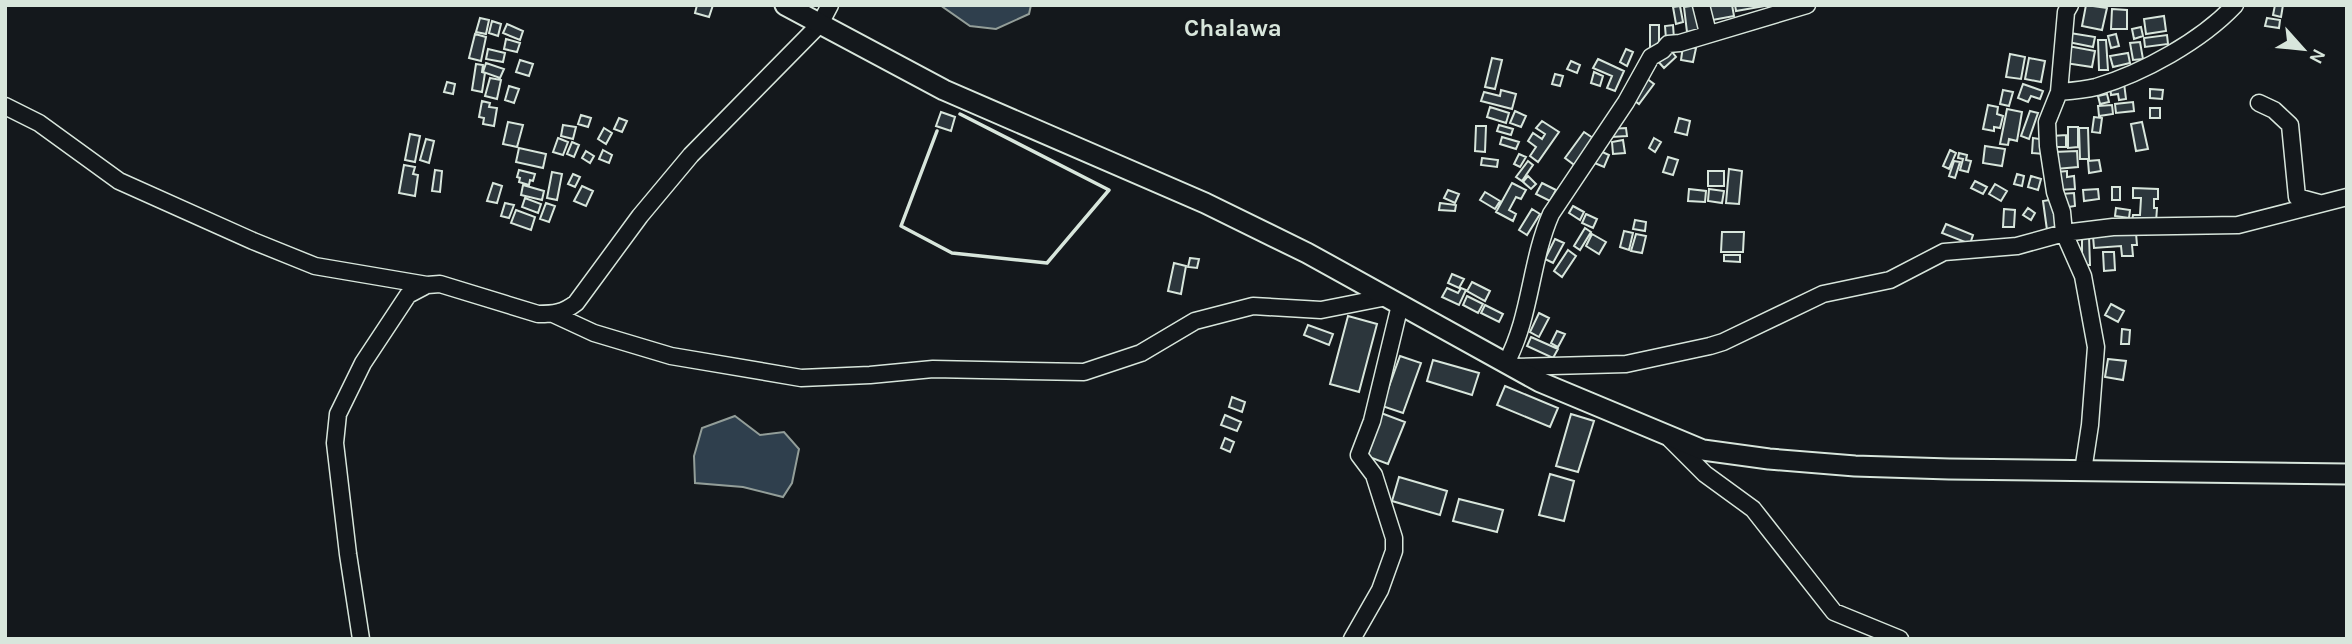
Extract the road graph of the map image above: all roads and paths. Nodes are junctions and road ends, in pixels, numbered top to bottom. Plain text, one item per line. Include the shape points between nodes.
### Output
1 (785, 5) edge
2 (830, 5) edge
3 (1701, 5) edge
4 (1807, 5) edge
5 (2070, 5) edge
6 (2235, 5) edge
7 (820, 24) junction
8 (1708, 33) junction
9 (2059, 92) junction
10 (2259, 103) dead end
11 (5, 106) edge
12 (2347, 197) edge
13 (2321, 204) junction
14 (2064, 233) junction
15 (427, 285) junction
16 (1394, 301) junction
17 (553, 314) junction
18 (1509, 365) junction
19 (1669, 437) junction
20 (2083, 471) junction
21 (2347, 474) edge
22 (361, 639) edge
23 (1352, 639) edge
24 (1900, 639) edge

1 - 7 street
2 - 7 street
3 - 8 street
4 - 8 street
5 - 9 street
6 - 9 street via 2185,44 2135,73 2094,88
7 - 16 street via 944,90 1205,203
7 - 17 street via 691,155 576,303
8 - 18 street via 1668,44 1651,57 1551,214
9 - 14 street via 2047,122
10 - 13 street via 2290,125 2297,197
11 - 15 street via 39,123 119,181 253,241 315,265
12 - 13 street
13 - 14 street via 2238,225 2132,226
14 - 18 street via 2017,246 1944,252 1890,280 1823,293 1710,346 1626,364
14 - 20 street via 2083,276 2095,347
15 - 17 street via 440,284 538,314
15 - 22 street via 408,295 363,363 338,414 335,443
16 - 17 street via 1321,310 1253,306 1195,321 1141,353 1084,372 933,369 801,378 671,356 594,333
16 - 18 street
16 - 23 street via 1372,421 1359,455 1374,475 1394,537 1394,551 1380,590
18 - 19 street
19 - 20 street via 1703,450 1769,460
19 - 24 street via 1705,474 1753,509 1834,612
20 - 21 street

